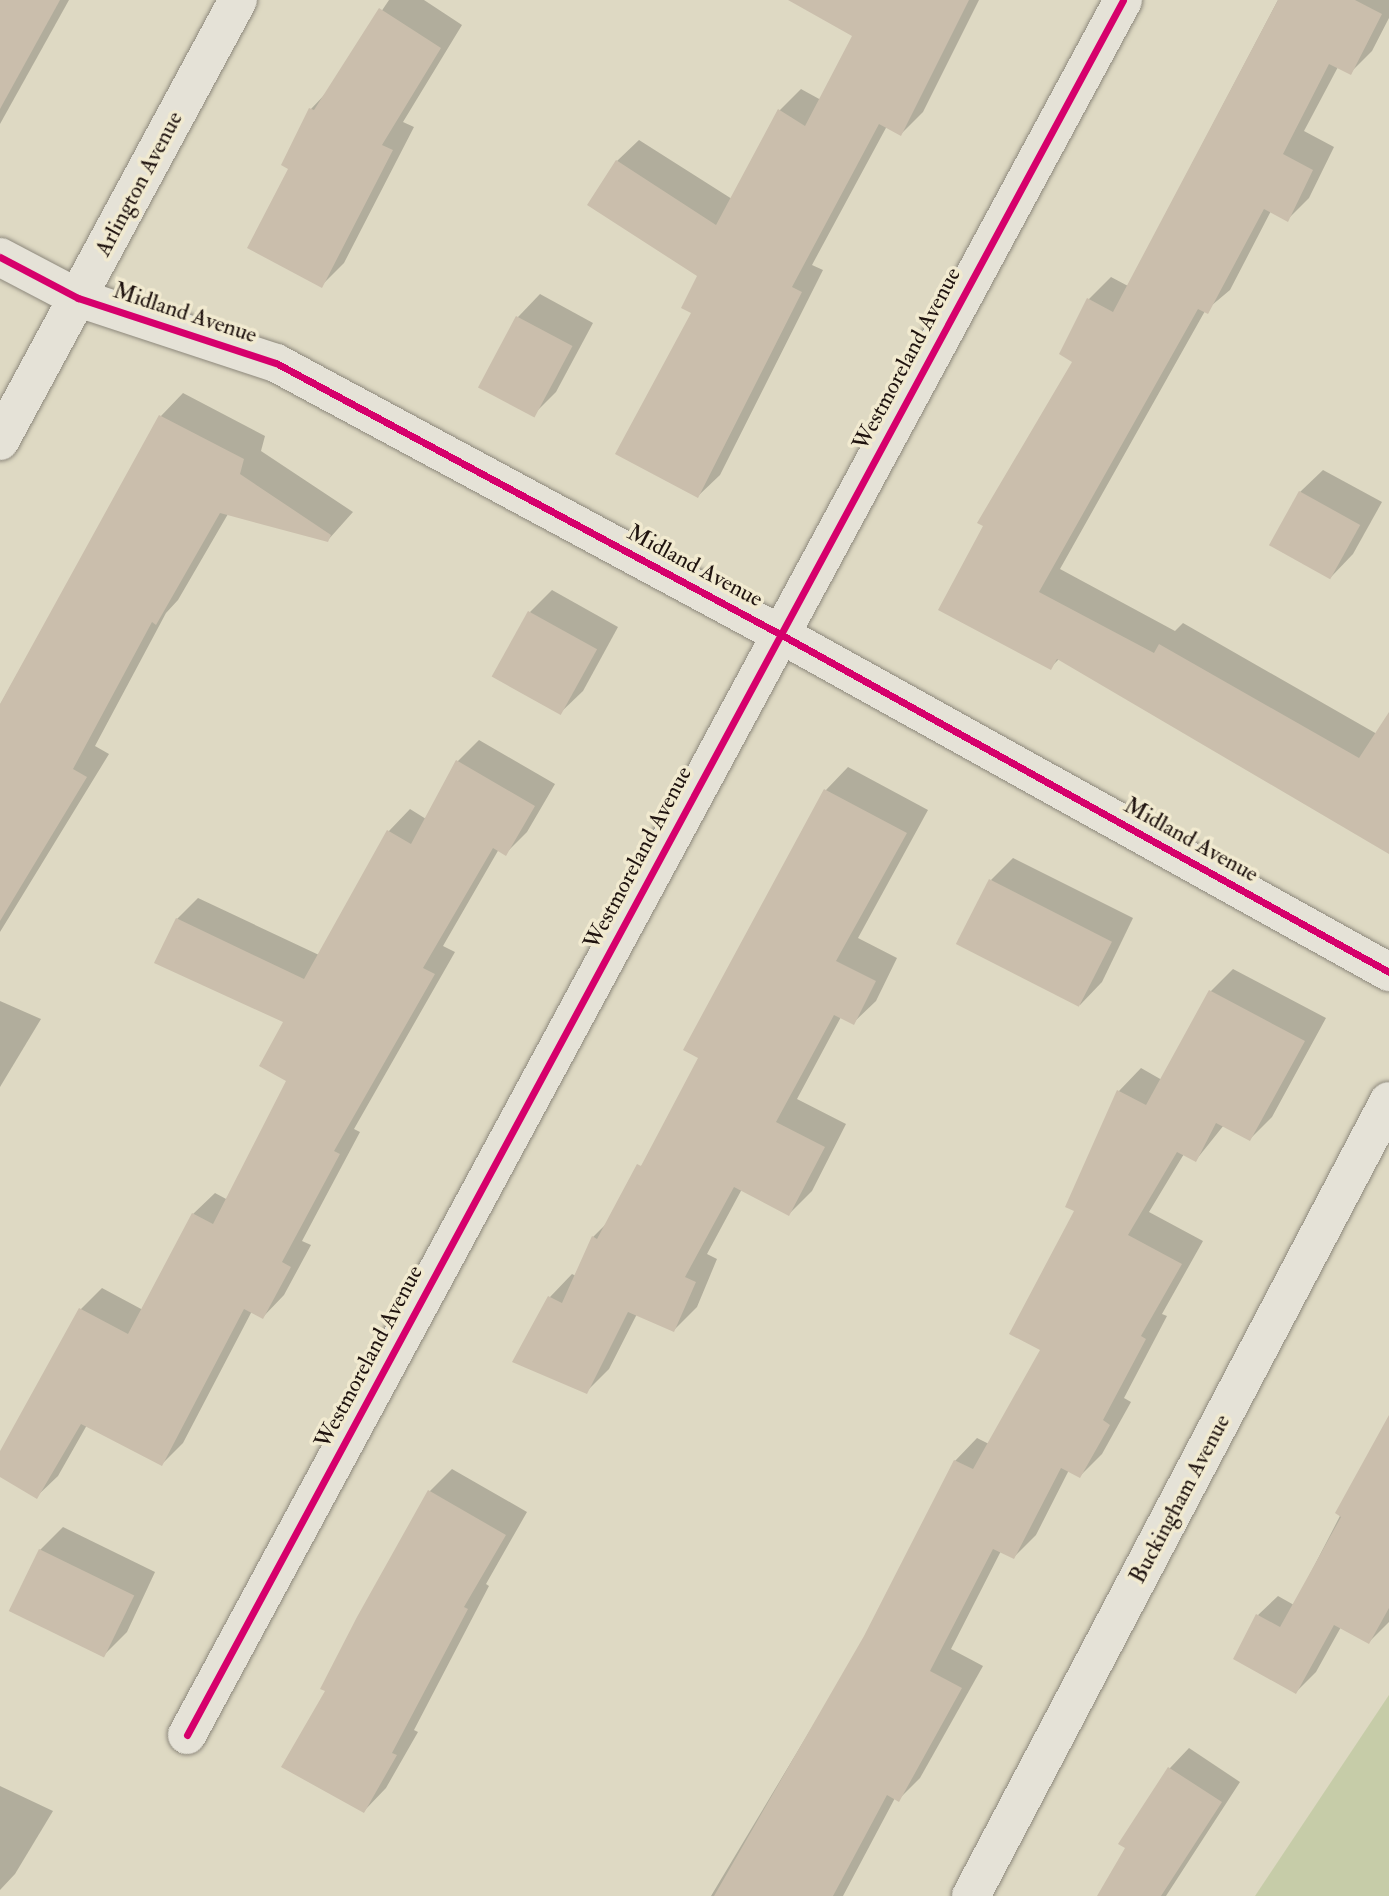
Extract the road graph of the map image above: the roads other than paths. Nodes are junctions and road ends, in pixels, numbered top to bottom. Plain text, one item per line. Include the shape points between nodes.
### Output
1 (238, 0) edge
2 (1123, 0) edge
3 (0, 257) edge
4 (78, 298) junction
5 (0, 441) edge
6 (780, 634) junction
7 (1389, 972) edge
8 (1389, 1101) edge
9 (187, 1735) dead end
10 (971, 1896) edge

1 - 4 street, Arlington Avenue
2 - 6 street, Westmoreland Avenue
3 - 4 street, Midland Avenue
4 - 5 street, Arlington Avenue
4 - 6 street, Midland Avenue via 276,363
6 - 7 street, Midland Avenue
6 - 9 street, Westmoreland Avenue
8 - 10 street, Buckingham Avenue

